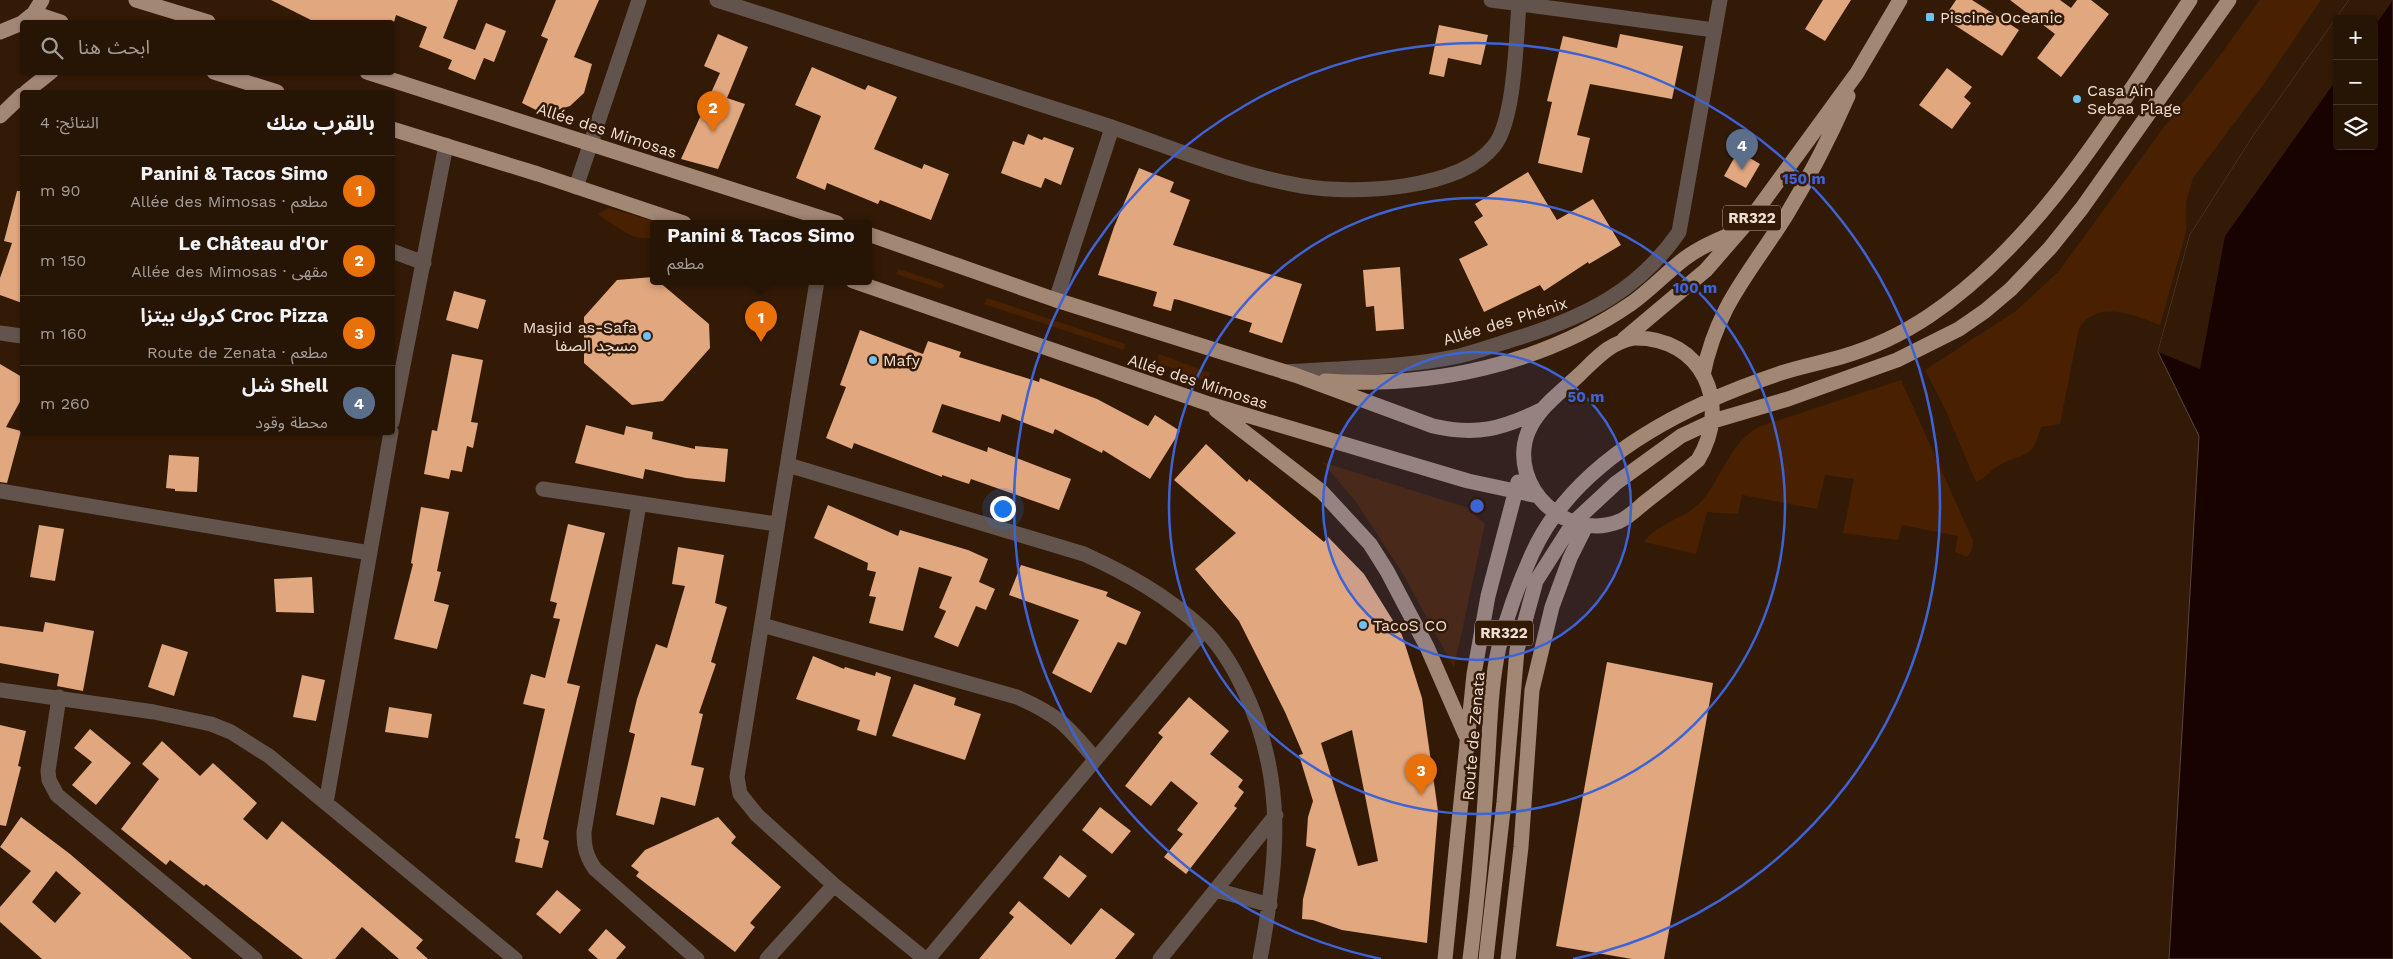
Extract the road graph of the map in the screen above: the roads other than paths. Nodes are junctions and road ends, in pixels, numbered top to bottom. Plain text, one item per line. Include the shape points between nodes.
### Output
1 (136, 0) edge
2 (639, 0) edge
3 (717, 0) edge
4 (1491, 0) edge
5 (1720, 0) edge
6 (1900, 0) edge
7 (2190, 0) edge
8 (2229, 0) edge
9 (1519, 4) junction
10 (1600, 7) edge
11 (31, 15) edge
12 (53, 20) edge
13 (201, 20) edge
14 (20, 21) edge
15 (1714, 30) junction
16 (0, 32) edge
17 (1857, 74) junction
18 (47, 75) edge
19 (223, 75) edge
20 (376, 75) edge
21 (28, 90) edge
22 (271, 90) edge
23 (20, 97) edge
24 (0, 116) edge
25 (1112, 128) junction
26 (395, 130) edge
27 (591, 144) junction
28 (446, 146) junction
29 (576, 187) junction
30 (675, 220) edge
31 (825, 220) edge
32 (1741, 230) junction
33 (872, 235) edge
34 (395, 252) edge
35 (424, 263) junction
36 (816, 285) edge
37 (865, 285) edge
38 (1056, 300) junction
39 (0, 333) edge
40 (20, 336) edge
41 (1623, 340) junction
42 (1284, 372) junction
43 (1703, 375) junction
44 (1308, 380) junction
45 (395, 393) edge
46 (1712, 398) junction
47 (1209, 404) junction
48 (1541, 410) junction
49 (1713, 421) junction
50 (390, 435) edge
51 (1524, 459) junction
52 (788, 465) junction
53 (543, 489) dead end
54 (0, 491) edge
55 (1516, 492) junction
56 (1538, 496) junction
57 (639, 504) junction
58 (1554, 514) junction
59 (776, 524) junction
60 (1580, 524) junction
61 (370, 553) junction
62 (762, 625) junction
63 (1204, 630) junction
64 (0, 690) edge
65 (58, 698) junction
66 (1468, 739) junction
67 (1095, 759) junction
68 (326, 803) junction
69 (1276, 815) junction
70 (834, 885) junction
71 (1216, 890) junction
72 (1270, 905) junction
73 (255, 959) edge
74 (515, 959) edge
75 (697, 959) edge
76 (767, 959) edge
77 (924, 959) edge
78 (928, 959) edge
79 (1160, 959) edge
80 (1260, 959) edge
81 (1445, 959) edge
82 (1470, 959) edge
83 (1486, 959) edge
84 (1508, 959) edge

1 - 13 main road
2 - 27 street
3 - 25 street
4 - 9 street
5 - 15 street, Allée des Phénix
6 - 17 main road, RR322
7 - 46 main road, Route de Zenata via 2057,192 2007,248 1955,297 1873,346 1781,373
8 - 49 main road via 2082,208 2011,290 1959,329 1897,360 1788,399
9 - 10 street
9 - 25 street via 1510,100 1495,145 1479,160 1442,178 1407,186 1362,190 1303,186 1240,172
10 - 15 street
11 - 12 main road
14 - 16 main road
15 - 42 street, Allée des Phénix via 1679,232 1641,276 1584,314 1556,326 1461,355 1399,364
17 - 32 main road, RR322
17 - 43 main road, RR322 via 1806,182 1723,311 1708,348
18 - 21 main road
19 - 22 main road
20 - 27 main road, Allée des Mimosas
23 - 24 main road
25 - 38 street
26 - 28 main road
27 - 29 street
27 - 31 main road, Allée des Mimosas
28 - 29 main road
28 - 35 street
29 - 30 main road
32 - 41 main road, RR322 via 1706,270
32 - 44 main road via 1704,246 1633,302 1545,350 1459,374 1417,381 1369,384
33 - 38 main road, Allée des Mimosas
34 - 35 street
35 - 45 street
36 - 52 street
37 - 47 main road, Allée des Mimosas
38 - 42 main road, Allée des Mimosas
39 - 40 street
41 - 43 main road via 1646,338 1669,343 1689,355
41 - 48 main road, RR322 via 1612,345
42 - 44 main road, Allée des Mimosas
43 - 46 main road
44 - 48 main road, Allée des Mimosas via 1450,430 1499,428
46 - 49 main road
46 - 58 main road, Route de Zenata / RR322 via 1667,420 1627,446 1571,494
47 - 55 main road, Allée des Mimosas via 1468,481
47 - 66 main road via 1322,492 1370,544 1427,647
48 - 51 main road, RR322 via 1528,433
49 - 60 main road, RR322 via 1681,436 1623,478
49 - 60 main road via 1706,447 1698,460 1622,520 1598,526
50 - 61 street
51 - 55 main road, Route de Zenata / RR322
51 - 56 main road, RR322 via 1530,482
52 - 59 street
52 - 63 street via 1084,554 1123,571 1161,594
53 - 57 street
54 - 61 street
55 - 56 main road, Allée des Mimosas
55 - 66 main road, Route de Zenata / RR322 via 1480,633
56 - 58 main road, RR322
57 - 59 street
57 - 75 street via 584,847 596,869
58 - 60 main road, RR322
58 - 82 main road, Route de Zenata / RR322 via 1532,553 1499,647 1492,700 1480,882
59 - 62 street
60 - 83 main road, RR322 via 1536,581 1518,650
60 - 84 main road, RR322 via 1552,607 1532,690 1521,847
61 - 68 street
62 - 67 street via 1017,697 1047,710 1067,726
62 - 70 street via 738,787 757,814
63 - 67 street
63 - 69 street via 1236,673 1253,709 1267,750
64 - 65 street
65 - 68 street via 171,715 225,729 269,756
65 - 73 street via 48,771 49,780 58,795
66 - 81 main road, Route de Zenata / RR322
67 - 78 street
68 - 74 street
69 - 71 street
69 - 72 street
70 - 76 street
70 - 77 street
71 - 72 street
71 - 79 street
72 - 80 street

